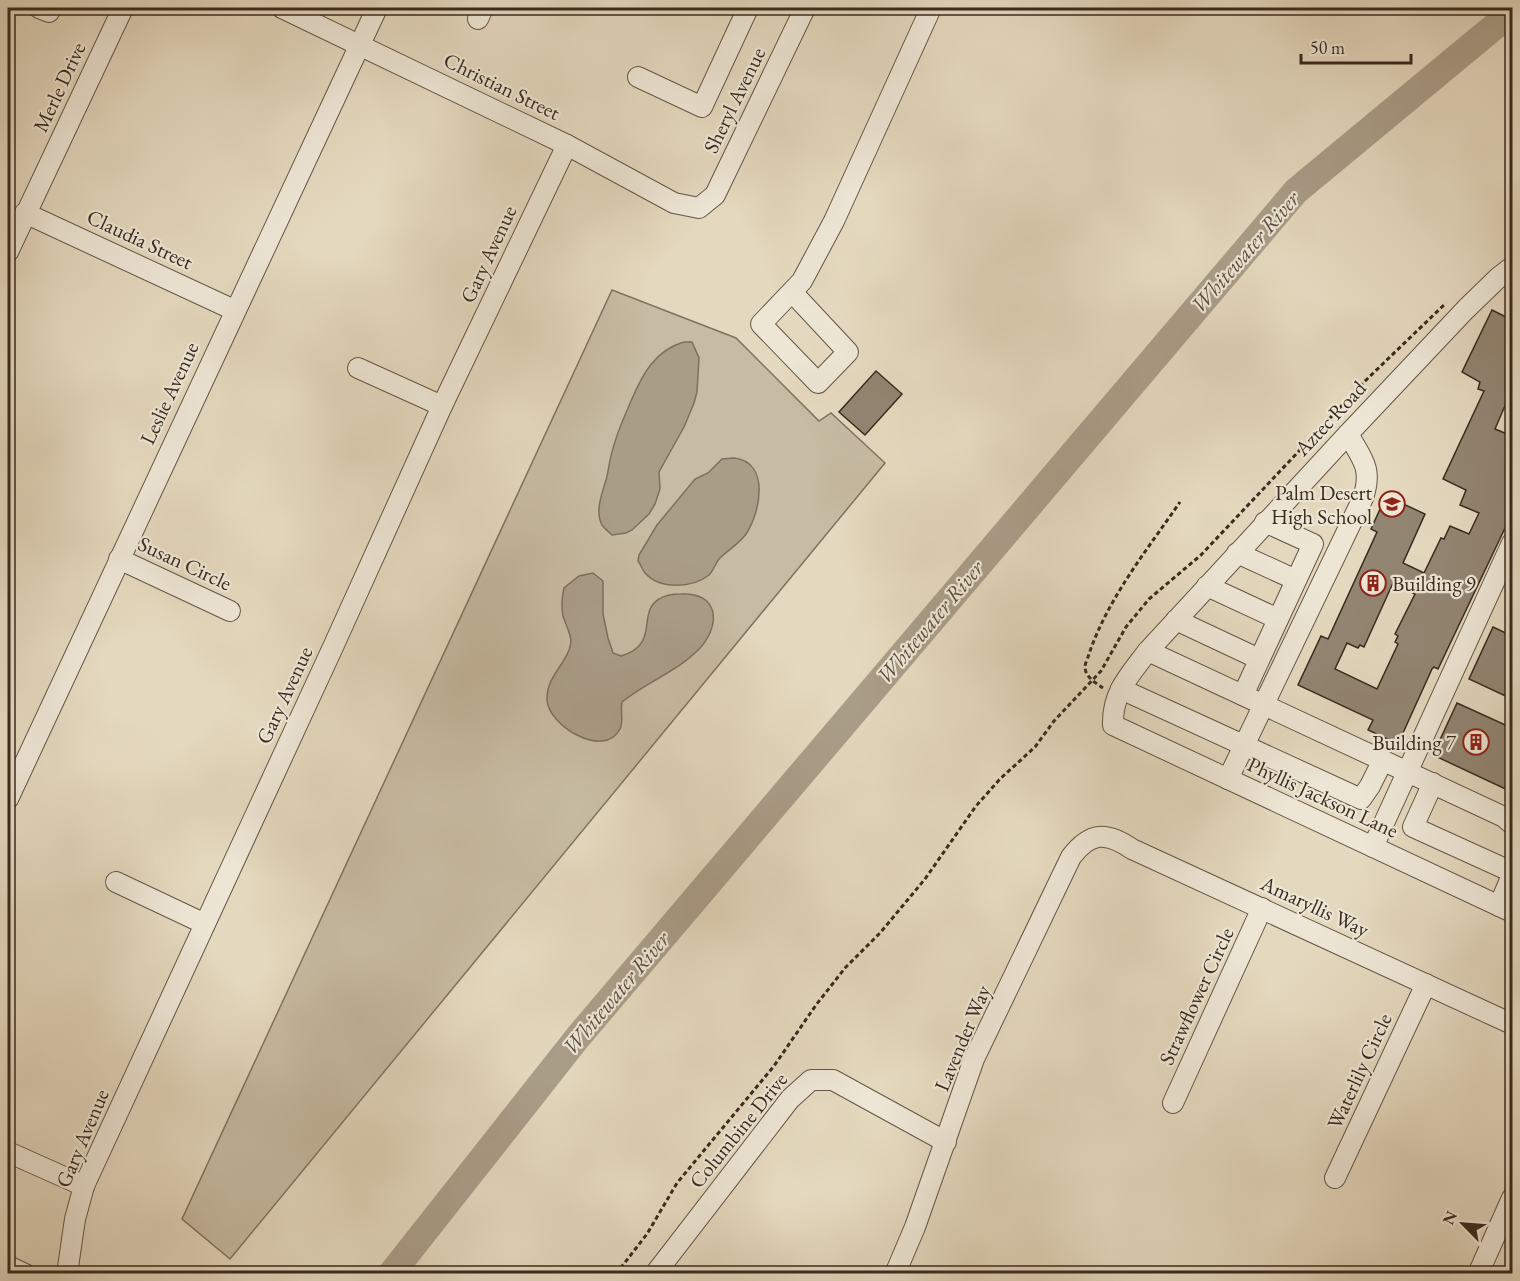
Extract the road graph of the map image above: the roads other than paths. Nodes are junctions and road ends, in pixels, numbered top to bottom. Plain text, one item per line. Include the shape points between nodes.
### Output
1 (39, 8) edge
2 (51, 8) edge
3 (123, 8) edge
4 (282, 8) edge
5 (377, 8) edge
6 (748, 8) edge
7 (805, 8) edge
8 (931, 8) edge
9 (360, 44) junction
10 (638, 77) dead end
11 (567, 145) junction
12 (699, 208) joint
13 (26, 213) junction
14 (8, 252) edge
15 (1512, 267) edge
16 (792, 292) junction
17 (234, 310) junction
18 (358, 368) dead end
19 (442, 406) junction
20 (1348, 434) junction
21 (1266, 522) junction
22 (1512, 543) edge
23 (1237, 553) junction
24 (119, 560) junction
25 (1296, 580) junction
26 (1207, 586) junction
27 (230, 611) dead end
28 (1278, 619) junction
29 (1176, 620) junction
30 (1148, 651) junction
31 (1259, 659) junction
32 (1121, 689) junction
33 (1243, 695) junction
34 (1264, 705) junction
35 (1113, 725) joint
36 (1244, 746) junction
37 (1383, 760) junction
38 (1408, 772) junction
39 (1228, 779) junction
40 (1433, 783) junction
41 (8, 799) edge
42 (1512, 825) edge
43 (1097, 836) joint
44 (1373, 847) junction
45 (1512, 874) edge
46 (116, 882) dead end
47 (1262, 908) junction
48 (1506, 909) edge
49 (205, 924) junction
50 (1426, 984) junction
51 (1512, 1024) edge
52 (1173, 1103) dead end
53 (946, 1142) junction
54 (8, 1152) edge
55 (1335, 1178) dead end
56 (84, 1186) junction
57 (1512, 1198) edge
58 (8, 1266) edge
59 (25, 1274) edge
60 (67, 1274) edge
61 (655, 1274) edge
62 (895, 1274) edge
63 (1478, 1274) edge

1 - 2 street via 49,12
3 - 13 street, Merle Drive
4 - 9 street, Christian Street
5 - 9 street, Leslie Avenue
6 - 10 street via 702,107
7 - 12 street, Sheryl Avenue via 715,195
8 - 16 street via 834,221 802,281
9 - 11 street, Christian Street
9 - 17 street, Leslie Avenue
11 - 12 street, Christian Street via 674,203
11 - 19 street, Gary Avenue
13 - 14 street, Merle Drive
13 - 17 street, Claudia Street
15 - 20 street, Aztec Road via 1466,309
16 - 16 street via 761,324 818,383 848,352
17 - 24 street, Leslie Avenue
18 - 19 street
19 - 49 street, Gary Avenue
20 - 21 street, Aztec Road
20 - 34 street via 1367,467 1369,482
21 - 23 street, Aztec Road
21 - 25 street via 1313,544
22 - 38 street
23 - 25 street
23 - 26 street, Aztec Road
24 - 27 street, Susan Circle
24 - 41 street, Leslie Avenue
25 - 28 street
26 - 28 street
26 - 29 street, Aztec Road
28 - 31 street
29 - 30 street, Aztec Road
29 - 31 street
30 - 32 street, Aztec Road
30 - 33 street
31 - 33 street
32 - 35 street, Aztec Road via 1113,709
32 - 36 street
33 - 34 street
34 - 36 street
34 - 37 street
35 - 39 street, Phyllis Jackson Lane
36 - 37 street via 1361,799
36 - 39 street
37 - 38 street
38 - 40 street
38 - 44 street
39 - 44 street, Phyllis Jackson Lane
40 - 42 street via 1504,817
40 - 45 street via 1413,827
43 - 47 street, Amaryllis Way via 1118,840
43 - 53 street, Lavender Way via 1082,843 1071,858 974,1059
44 - 48 street, Phyllis Jackson Lane
45 - 48 street
46 - 49 street
47 - 50 street, Amaryllis Way
47 - 52 street, Strawflower Circle
49 - 56 street, Gary Avenue
50 - 51 street, Amaryllis Way
50 - 55 street, Waterlily Circle
53 - 61 street, Columbine Drive via 833,1080 811,1080 790,1099
53 - 62 street, Lavender Way
54 - 56 street
56 - 60 street, Gary Avenue
57 - 63 street
58 - 59 street

